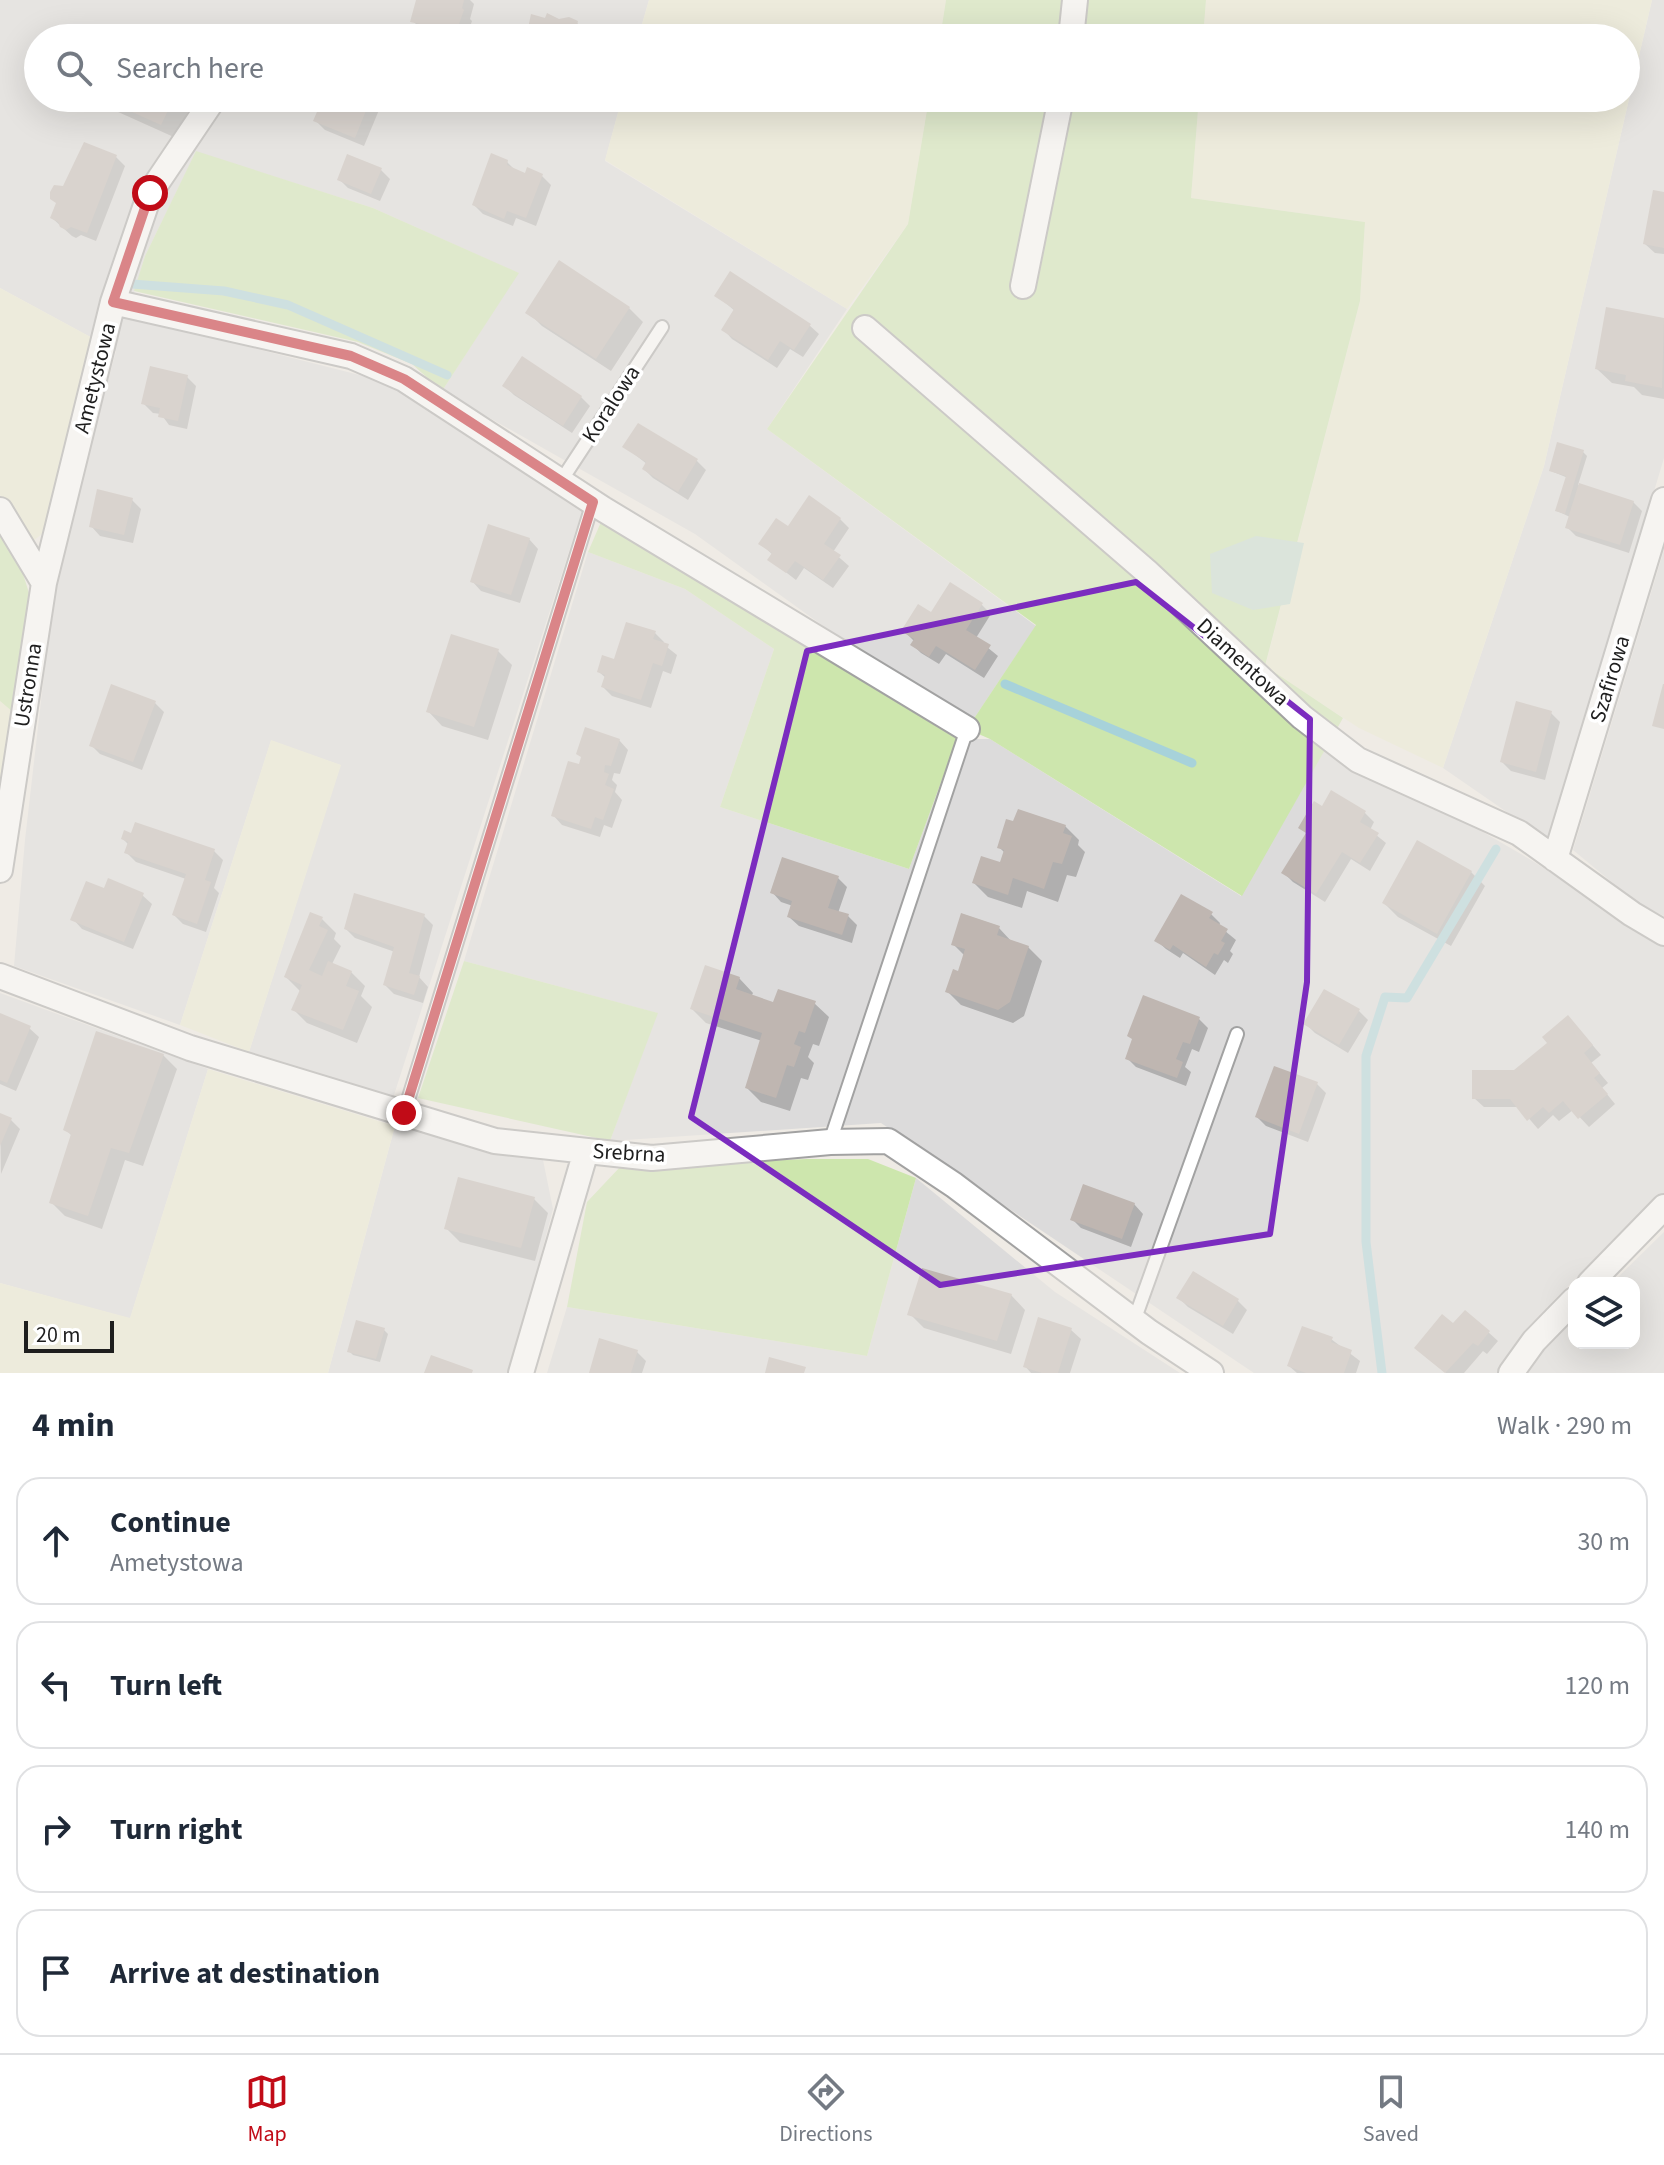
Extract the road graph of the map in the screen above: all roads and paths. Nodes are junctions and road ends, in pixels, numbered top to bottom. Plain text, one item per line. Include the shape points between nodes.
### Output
1 (1075, 0) edge
2 (1072, 24) edge
3 (205, 112) edge
4 (1058, 112) edge
5 (1023, 286) dead end
6 (113, 302) junction
7 (662, 327) dead end
8 (865, 328) dead end
9 (561, 481) junction
10 (1664, 500) edge
11 (593, 502) junction
12 (0, 510) edge
13 (44, 583) junction
14 (967, 729) joint
15 (1555, 859) junction
16 (0, 870) edge
17 (1664, 933) edge
18 (0, 976) edge
19 (1237, 1034) dead end
20 (404, 1113) junction
21 (830, 1142) junction
22 (586, 1151) junction
23 (1664, 1207) edge
24 (1596, 1277) edge
25 (1568, 1306) edge
26 (1134, 1321) junction
27 (521, 1373) edge
28 (1211, 1373) edge
29 (1511, 1373) edge

1 - 2 street
3 - 6 street, Ametystowa via 150,193
4 - 5 street
6 - 9 street via 351,356 404,379
6 - 13 street, Ametystowa
7 - 9 lane, Koralowa
8 - 15 street, Diamentowa via 1146,571 1302,717 1358,760 1519,833
9 - 11 street
10 - 15 street, Szafirowa
11 - 14 street
11 - 20 lane
12 - 13 street
13 - 16 street, Ustronna
14 - 21 lane
15 - 17 street, Diamentowa
18 - 20 street, Srebrna via 190,1048
19 - 26 lane
20 - 22 street, Srebrna via 495,1141
21 - 22 street, Srebrna via 652,1158
21 - 26 street, Srebrna via 888,1141
22 - 27 street
23 - 24 street
25 - 29 street
26 - 28 street, Srebrna

